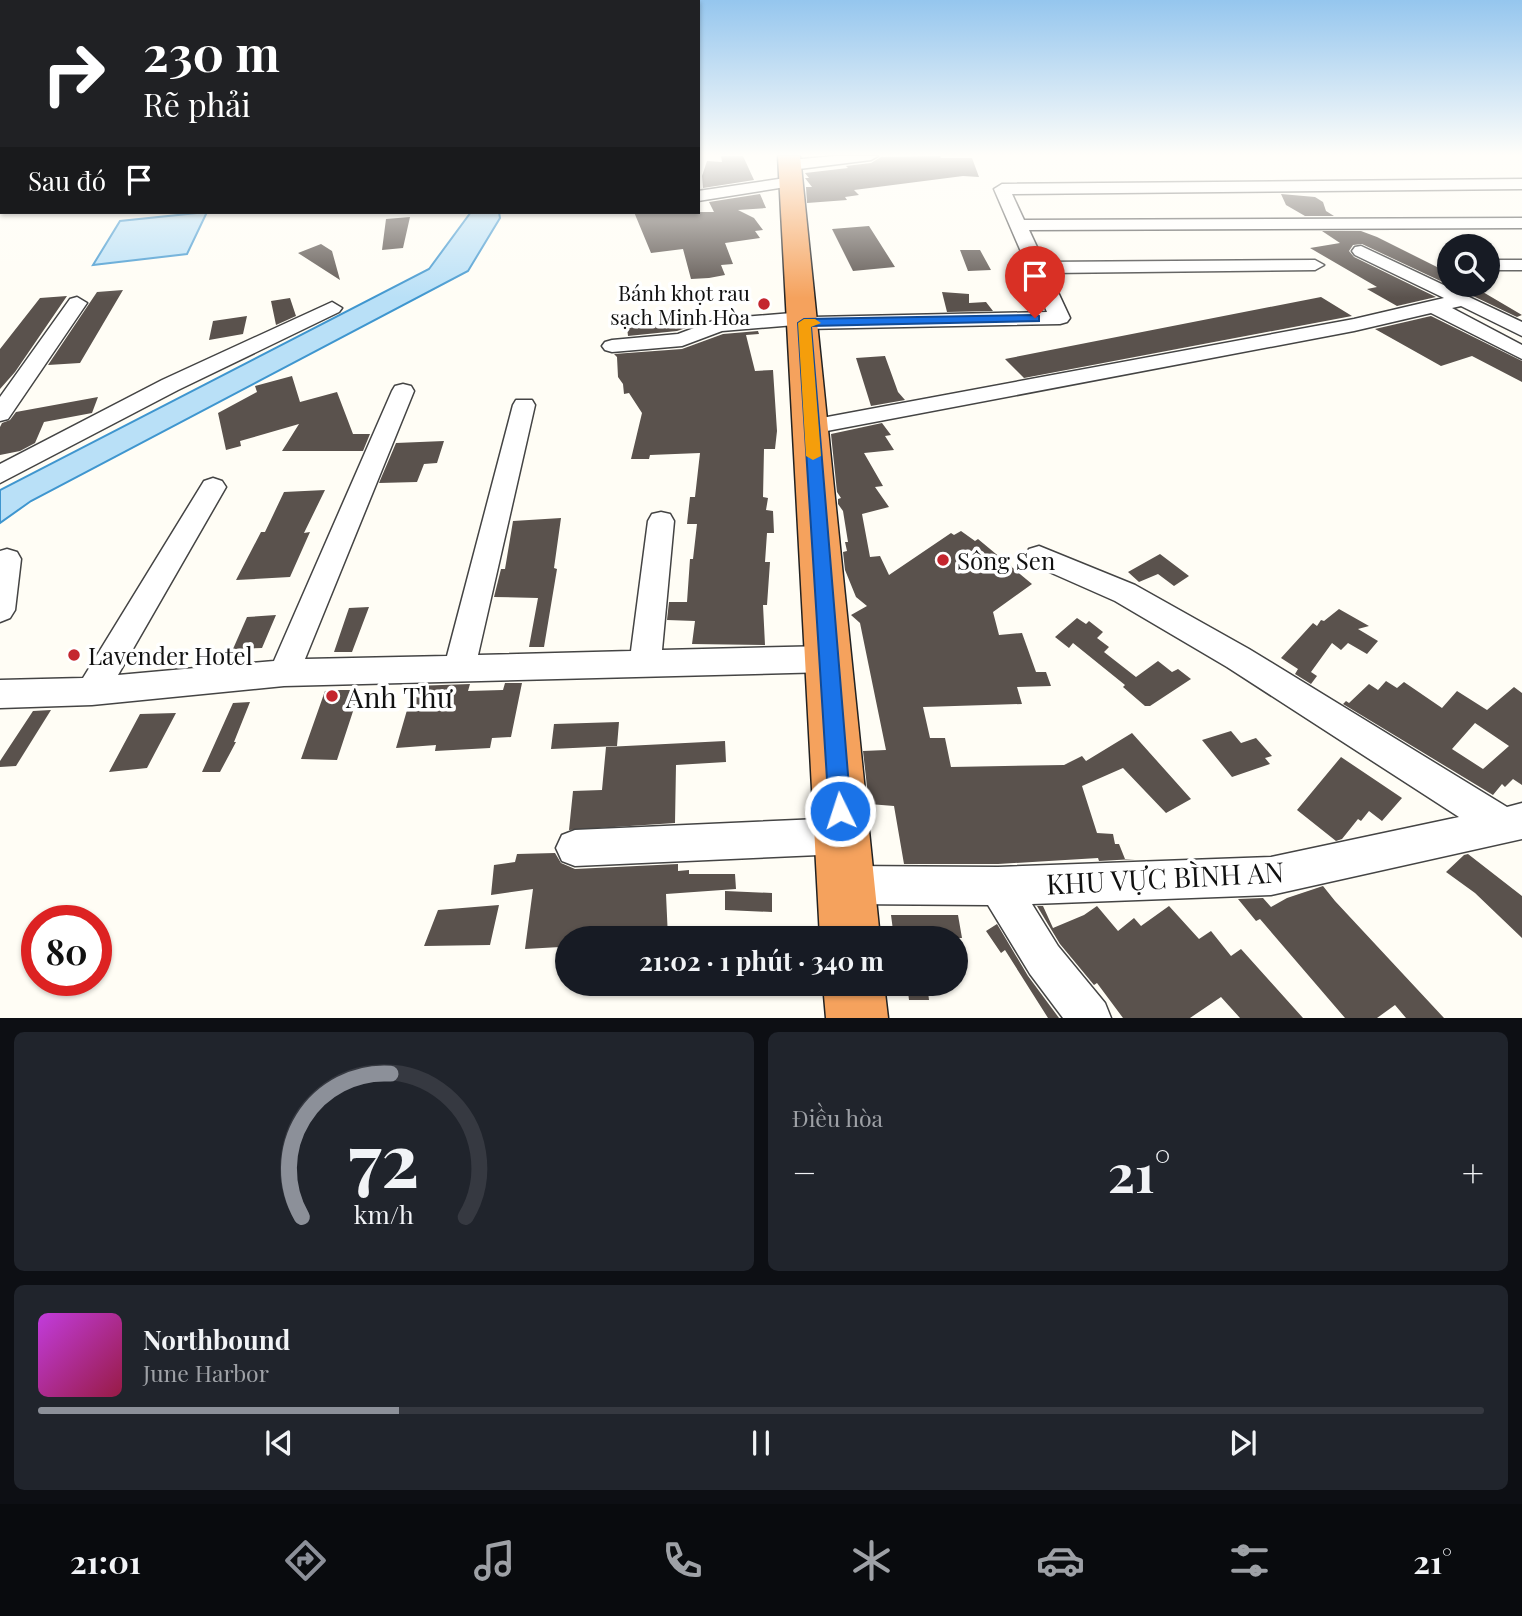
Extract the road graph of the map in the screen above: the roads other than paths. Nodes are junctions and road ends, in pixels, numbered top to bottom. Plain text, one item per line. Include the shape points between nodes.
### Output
1 (794, 204) edge
2 (1009, 204) edge
3 (1271, 204) edge
4 (1522, 223) edge
5 (1293, 224) junction
6 (1018, 225) junction
7 (1361, 251) dead end
8 (1315, 265) dead end
9 (1500, 265) edge
10 (1522, 265) edge
11 (1038, 268) junction
12 (1463, 300) junction
13 (77, 303) dead end
14 (1434, 307) junction
15 (332, 308) dead end
16 (804, 321) junction
17 (1522, 330) edge
18 (612, 346) dead end
19 (1522, 353) edge
20 (403, 391) dead end
21 (524, 405) dead end
22 (0, 414) edge
23 (811, 426) junction
24 (0, 475) edge
25 (213, 487) dead end
26 (661, 521) dead end
27 (1039, 556) dead end
28 (7, 559) dead end
29 (0, 610) edge
30 (829, 659) junction
31 (645, 663) junction
32 (459, 668) junction
33 (284, 673) junction
34 (92, 691) junction
35 (0, 694) edge
36 (1513, 823) edge
37 (842, 836) junction
38 (575, 848) dead end
39 (846, 884) junction
40 (998, 886) junction
41 (849, 926) edge
42 (855, 996) edge
43 (857, 1017) edge
44 (1090, 1017) edge

1 - 16 highway
2 - 6 street
3 - 5 street
4 - 5 street
5 - 6 street
6 - 11 street
7 - 12 street
8 - 11 street
9 - 10 street
11 - 16 street via 1060,318
12 - 14 street
12 - 17 street
13 - 22 street
14 - 19 street
14 - 23 street
15 - 24 street via 170,385
16 - 18 street via 718,326 682,340
16 - 23 highway
20 - 33 street
21 - 32 street
23 - 30 highway
25 - 34 street
26 - 31 street
27 - 36 street via 1125,593
28 - 29 street
30 - 31 street
30 - 37 highway
31 - 32 street
32 - 33 street
33 - 34 street
34 - 35 street
36 - 40 street, KHU VỰC BÌNH AN via 1271,876
37 - 38 street
37 - 39 highway
39 - 40 street, KHU VỰC BÌNH AN
39 - 41 highway
40 - 44 street via 1044,960
42 - 43 highway

